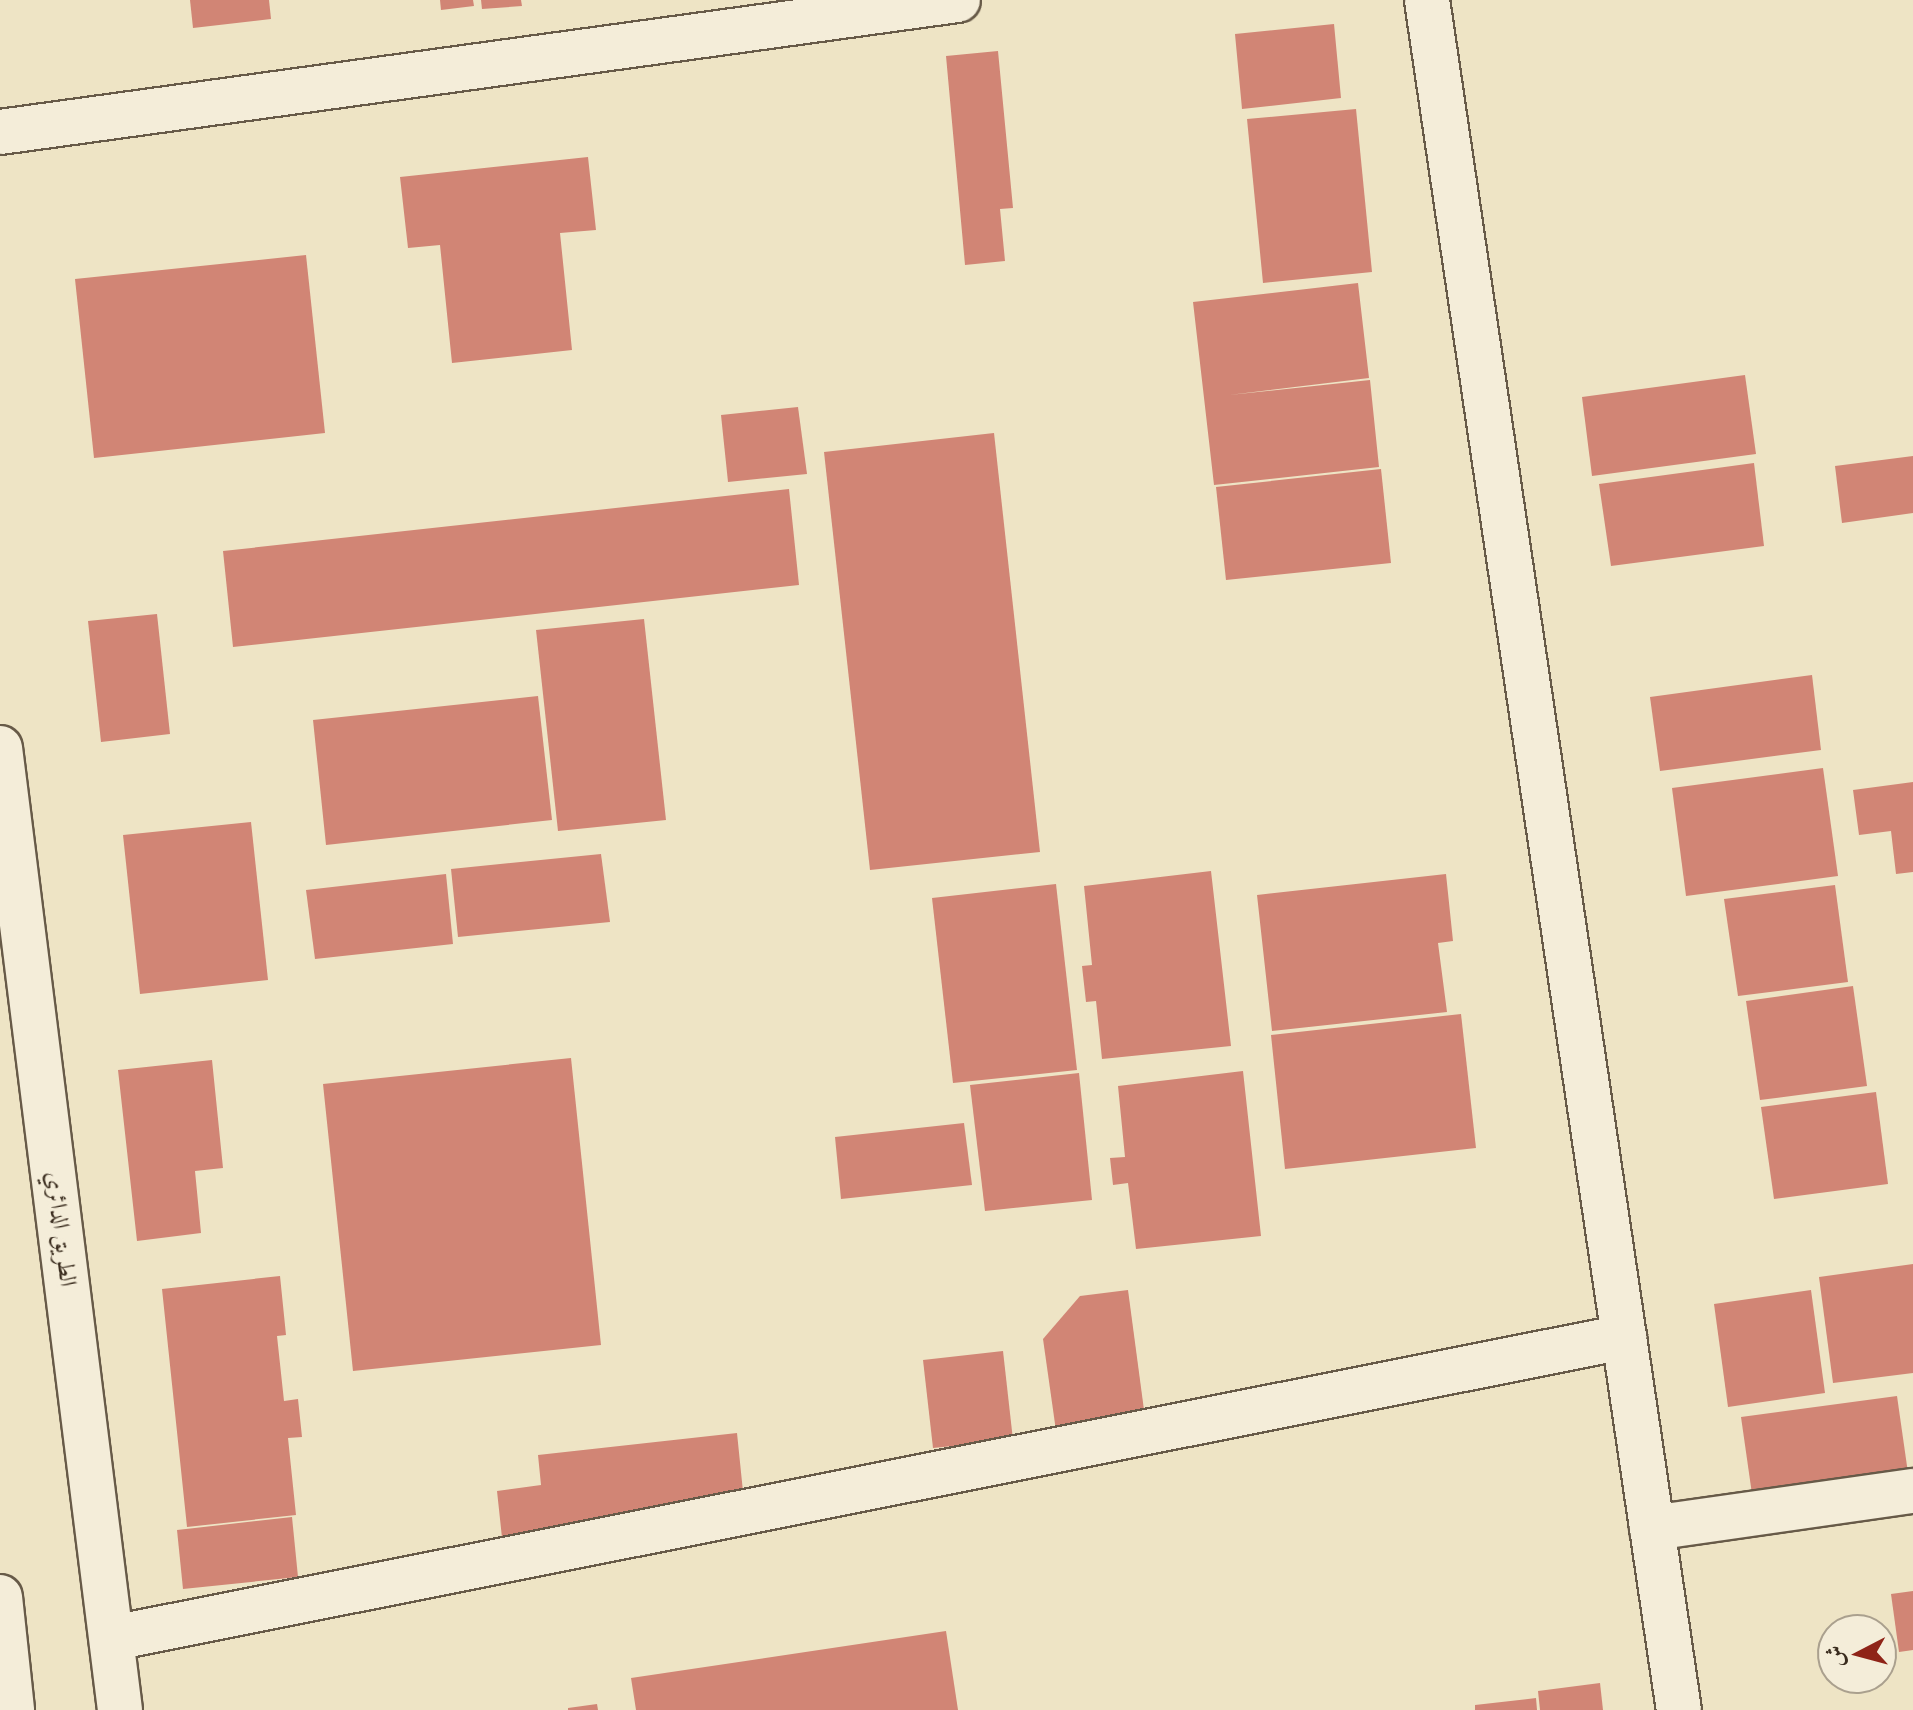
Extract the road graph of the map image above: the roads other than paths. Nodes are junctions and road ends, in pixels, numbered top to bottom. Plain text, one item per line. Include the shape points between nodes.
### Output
1 (958, 0) edge
2 (1427, 0) edge
3 (0, 132) edge
4 (0, 748) edge
5 (1624, 1337) junction
6 (1913, 1491) edge
7 (1652, 1528) junction
8 (0, 1597) edge
9 (113, 1638) junction
10 (12, 1710) edge
11 (120, 1710) edge
12 (1679, 1710) edge

1 - 3 street
2 - 5 street
4 - 9 street, الطريق الدائري
5 - 7 street
5 - 9 street
6 - 7 street
7 - 12 street
8 - 10 street
9 - 11 street, الطريق الدائري

